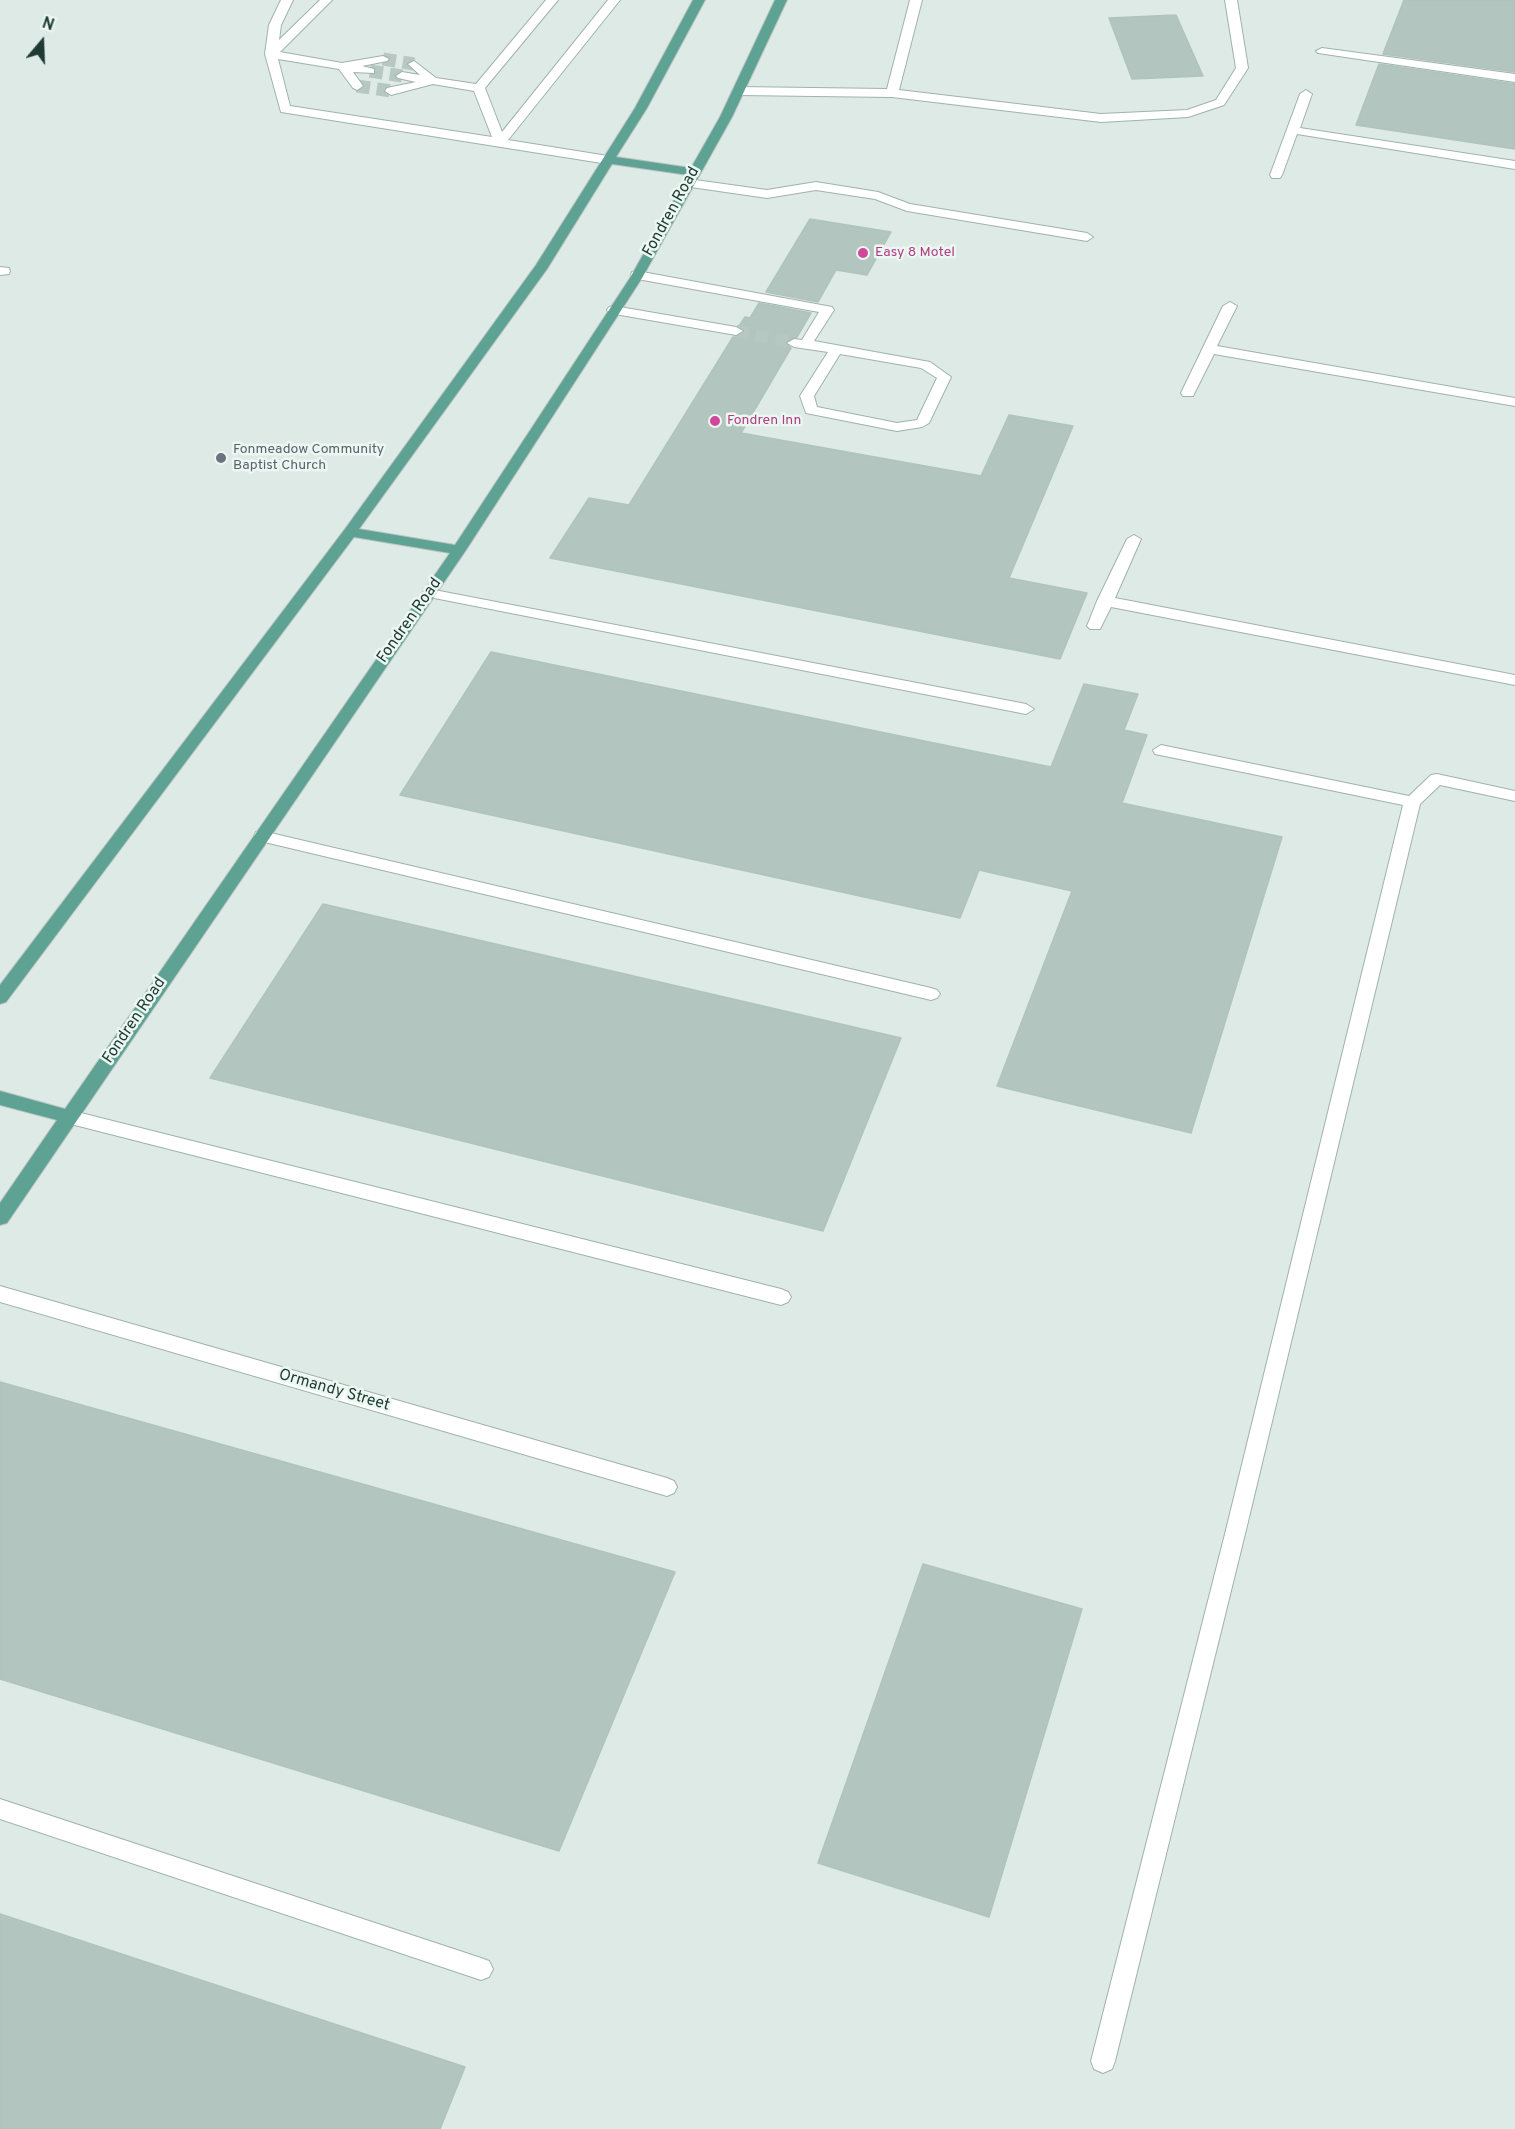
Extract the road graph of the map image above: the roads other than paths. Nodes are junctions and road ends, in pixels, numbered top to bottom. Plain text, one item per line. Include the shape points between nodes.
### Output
1 (287, 0) edge
2 (326, 0) edge
3 (552, 0) edge
4 (614, 0) edge
5 (699, 0) edge
6 (781, 0) edge
7 (916, 0) edge
8 (1231, 0) edge
9 (1322, 51) dead end
10 (271, 54) junction
11 (383, 59) tunnel mouth
12 (414, 64) tunnel mouth
13 (343, 66) junction
14 (370, 71) tunnel mouth
15 (402, 76) tunnel mouth
16 (1515, 78) edge
17 (433, 81) junction
18 (357, 86) dead end
19 (479, 88) junction
20 (738, 91) junction
21 (391, 92) tunnel mouth
22 (892, 93) junction
23 (1306, 94) dead end
24 (1293, 130) junction
25 (500, 142) junction
26 (608, 160) junction
27 (1515, 165) edge
28 (1276, 175) dead end
29 (691, 178) junction
30 (1087, 237) dead end
31 (637, 275) junction
32 (1230, 306) dead end
33 (614, 310) junction
34 (736, 331) tunnel mouth
35 (1209, 349) junction
36 (836, 350) junction
37 (1188, 393) dead end
38 (1515, 402) edge
39 (350, 532) junction
40 (1134, 539) dead end
41 (459, 550) junction
42 (429, 593) junction
43 (1105, 601) junction
44 (1095, 626) dead end
45 (1515, 680) edge
46 (1026, 709) dead end
47 (1161, 750) dead end
48 (1515, 796) edge
49 (1412, 802) junction
50 (262, 836) junction
51 (931, 994) dead end
52 (0, 998) edge
53 (0, 1098) edge
54 (69, 1118) junction
55 (0, 1218) edge
56 (0, 1294) edge
57 (781, 1297) dead end
58 (667, 1487) dead end
59 (0, 1809) edge
60 (481, 1969) dead end
61 (1103, 2061) dead end

1 - 10 street via 275,25
2 - 10 street
3 - 19 street
4 - 25 street
5 - 26 main road
6 - 20 main road, Fondren Road
7 - 22 street
8 - 22 street via 1242,68 1220,102 1188,113 1101,118
9 - 16 street
10 - 13 street
10 - 25 street via 285,109
11 - 13 street
12 - 17 street
13 - 14 street
13 - 18 street
15 - 17 street
17 - 19 street
17 - 21 street
19 - 25 street
20 - 22 street
20 - 29 main road, Fondren Road
23 - 24 street
24 - 27 street
24 - 28 street
25 - 26 street
26 - 29 main road
26 - 39 main road via 542,266
29 - 30 street via 767,194 816,186 878,196 907,207
29 - 31 main road, Fondren Road
31 - 33 main road, Fondren Road
31 - 36 street via 827,310 800,344
32 - 35 street
33 - 34 street
33 - 41 main road, Fondren Road
35 - 37 street
35 - 38 street
36 - 36 street via 925,366 944,377 922,423 897,427 811,410 807,396
39 - 41 main road
39 - 52 main road
40 - 43 street
41 - 42 main road, Fondren Road
42 - 46 street
42 - 50 main road, Fondren Road
43 - 44 street
43 - 45 street
47 - 49 street
48 - 49 street via 1437,779
49 - 61 street
50 - 51 street
50 - 54 main road, Fondren Road
53 - 54 main road
54 - 55 main road, Fondren Road
54 - 57 street
56 - 58 street, Ormandy Street
59 - 60 street

